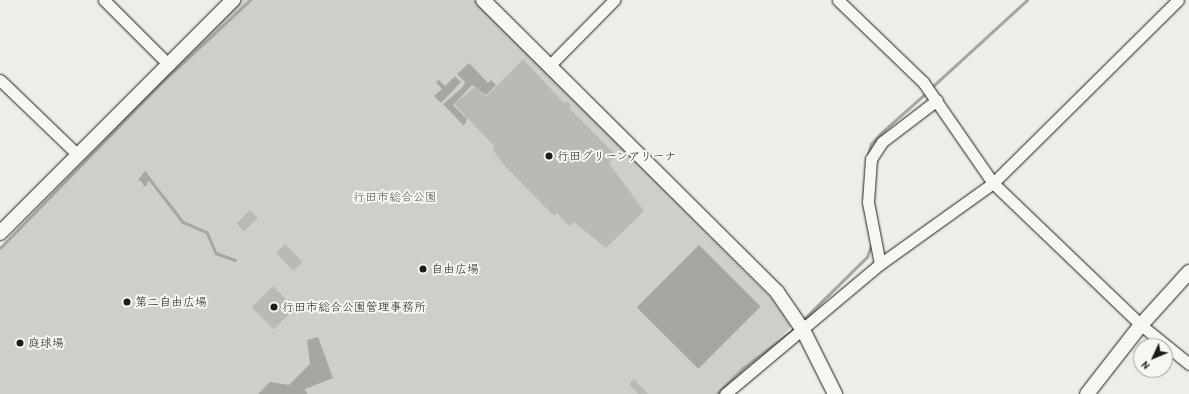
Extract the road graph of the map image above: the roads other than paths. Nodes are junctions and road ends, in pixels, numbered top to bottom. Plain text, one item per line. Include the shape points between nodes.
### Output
1 (104, 0) edge
2 (233, 0) edge
3 (483, 0) edge
4 (614, 0) edge
5 (838, 0) edge
6 (1178, 0) edge
7 (169, 65) junction
8 (549, 66) junction
9 (0, 80) edge
10 (937, 100) junction
11 (78, 155) junction
12 (993, 183) junction
13 (0, 233) edge
14 (880, 264) junction
15 (1189, 272) edge
16 (1141, 325) junction
17 (803, 330) junction
18 (1189, 364) edge
19 (725, 394) edge
20 (835, 394) edge
21 (1087, 394) edge

1 - 7 street
2 - 7 street
3 - 8 street
4 - 8 street
5 - 10 street via 923,82
6 - 12 street
7 - 11 street
8 - 17 street via 777,292
9 - 11 street
10 - 12 street via 976,162
10 - 14 street via 882,142 871,159 868,202
11 - 13 street
12 - 14 street
12 - 16 street
14 - 17 street
15 - 16 street
16 - 18 street
16 - 21 street
17 - 19 street
17 - 20 street

